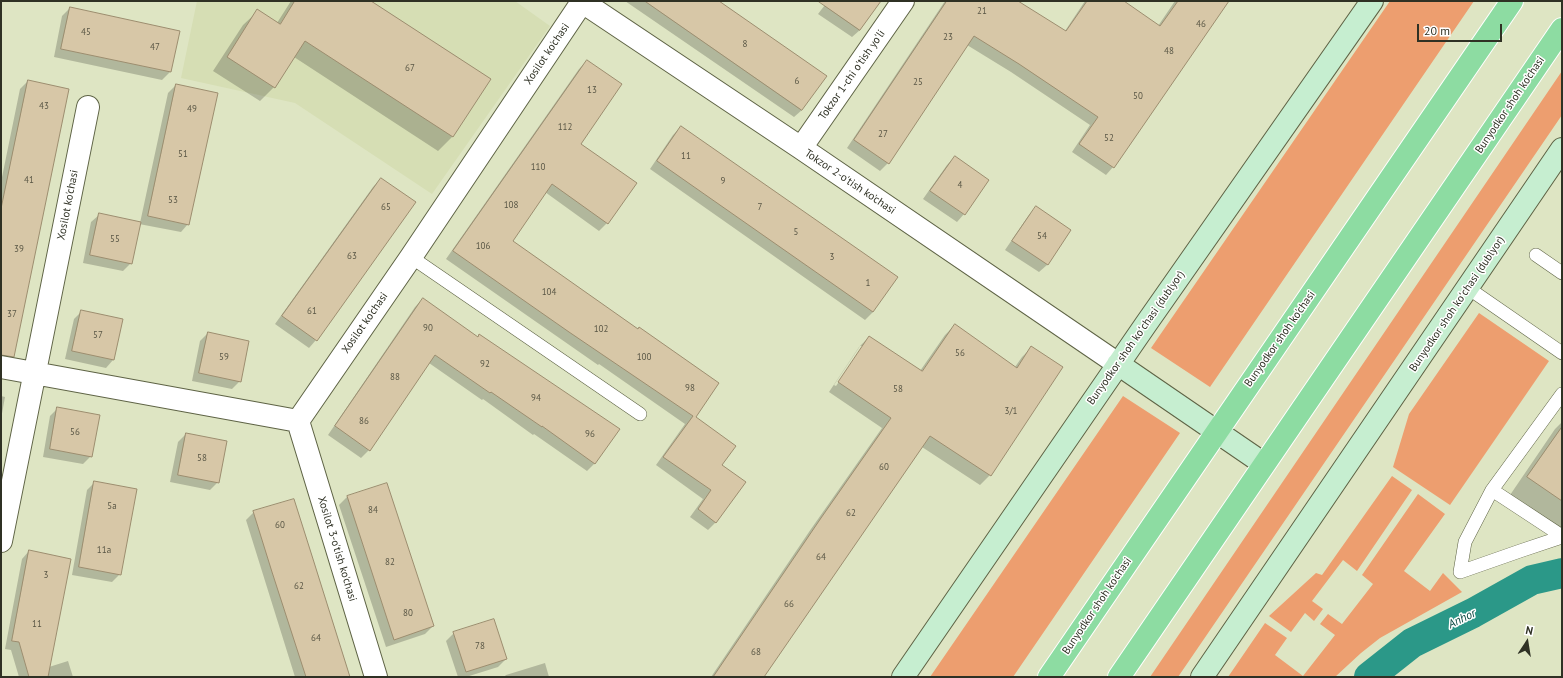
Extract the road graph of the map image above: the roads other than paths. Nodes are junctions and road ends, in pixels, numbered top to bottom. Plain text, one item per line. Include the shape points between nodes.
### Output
1 (903, 1) edge
2 (1372, 1) edge
3 (1512, 1) edge
4 (582, 2) edge
5 (1562, 29) edge
6 (88, 107) dead end
7 (801, 148) junction
8 (1562, 150) edge
9 (1536, 255) dead end
10 (411, 257) junction
11 (1562, 273) edge
12 (1468, 288) junction
13 (1562, 353) edge
14 (1118, 364) junction
15 (1, 367) edge
16 (34, 374) junction
17 (1562, 394) edge
18 (640, 414) dead end
19 (298, 421) junction
20 (1217, 431) junction
21 (1264, 464) junction
22 (1492, 490) junction
23 (1562, 537) edge
24 (1, 541) edge
25 (376, 677) edge
26 (903, 677) edge
27 (1049, 677) edge
28 (1119, 677) edge
29 (1202, 677) edge

1 - 7 street, Tokzor 1-chi o'tish yo'li
2 - 14 street, Bunyodkor shoh koʻchasi (dublyor)
3 - 20 main road, Bunyodkor shoh ko'chasi
4 - 7 street, Tokzor 2-o'tish ko'chasi
4 - 10 street, Xosilot ko'chasi
5 - 21 main road, Bunyodkor shoh ko'chasi
6 - 16 street, Xosilot ko'chasi
7 - 14 street, Tokzor 2-o'tish ko'chasi
8 - 12 street, Bunyodkor shoh koʻchasi (dublyor)
9 - 11 lane
10 - 18 lane
10 - 19 street, Xosilot ko'chasi
12 - 13 lane
12 - 29 street, Bunyodkor shoh koʻchasi (dublyor)
14 - 20 street
14 - 26 street, Bunyodkor shoh koʻchasi (dublyor)
15 - 16 street
16 - 19 street
16 - 24 street, Xosilot ko'chasi
17 - 22 lane
19 - 25 street, Xosilot 3-o'tish ko'chasi
20 - 21 street
20 - 27 main road, Bunyodkor shoh ko'chasi
21 - 28 main road, Bunyodkor shoh ko'chasi
22 - 23 lane
22 - 23 lane via 1465,542 1460,572

